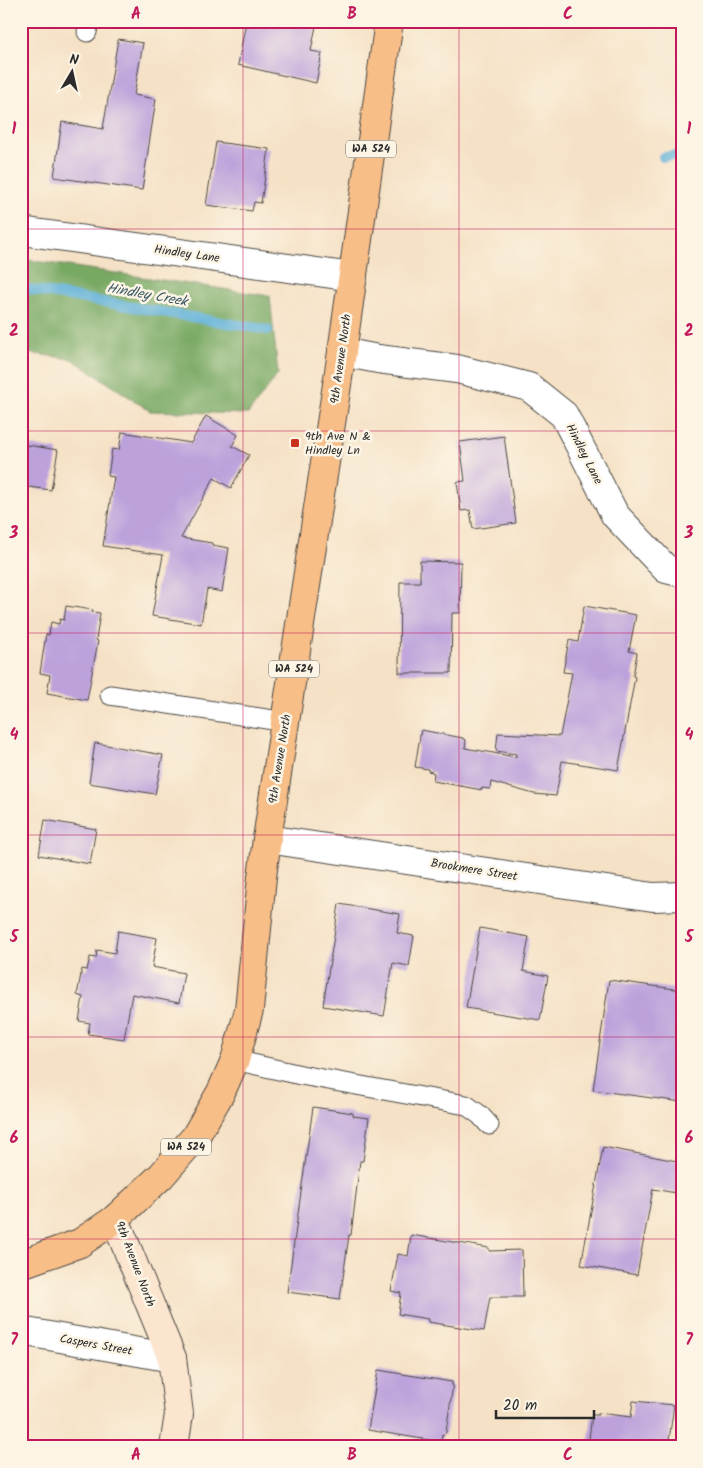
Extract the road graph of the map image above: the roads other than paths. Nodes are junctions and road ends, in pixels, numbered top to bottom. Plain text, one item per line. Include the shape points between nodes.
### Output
1 (389, 21) edge
2 (21, 231) edge
3 (353, 278) junction
4 (342, 352) junction
5 (682, 573) edge
6 (110, 694) dead end
7 (286, 722) junction
8 (267, 839) junction
9 (682, 896) edge
10 (234, 1060) junction
11 (489, 1125) dead end
12 (115, 1219) junction
13 (21, 1264) edge
14 (21, 1331) edge
15 (172, 1358) junction
16 (174, 1447) edge

1 - 3 main road, 9th Avenue North / WA 524
2 - 3 street, Hindley Lane
3 - 4 main road, 9th Avenue North / WA 524
4 - 5 street, Hindley Lane via 457,368 529,387 564,415 615,515 666,569
4 - 7 main road, 9th Avenue North / WA 524
6 - 7 lane
7 - 8 main road, 9th Avenue North / WA 524
8 - 9 street, Brookmere Street via 653,898
8 - 10 main road, 9th Avenue North / WA 524 via 249,1010
10 - 11 lane via 466,1105
10 - 12 main road, 9th Avenue North / WA 524 via 221,1092 194,1137 161,1176
12 - 13 main road, WA 524 via 80,1243
12 - 15 street, 9th Avenue North
14 - 15 street, Caspers Street
15 - 16 street, 9th Avenue North via 179,1414

